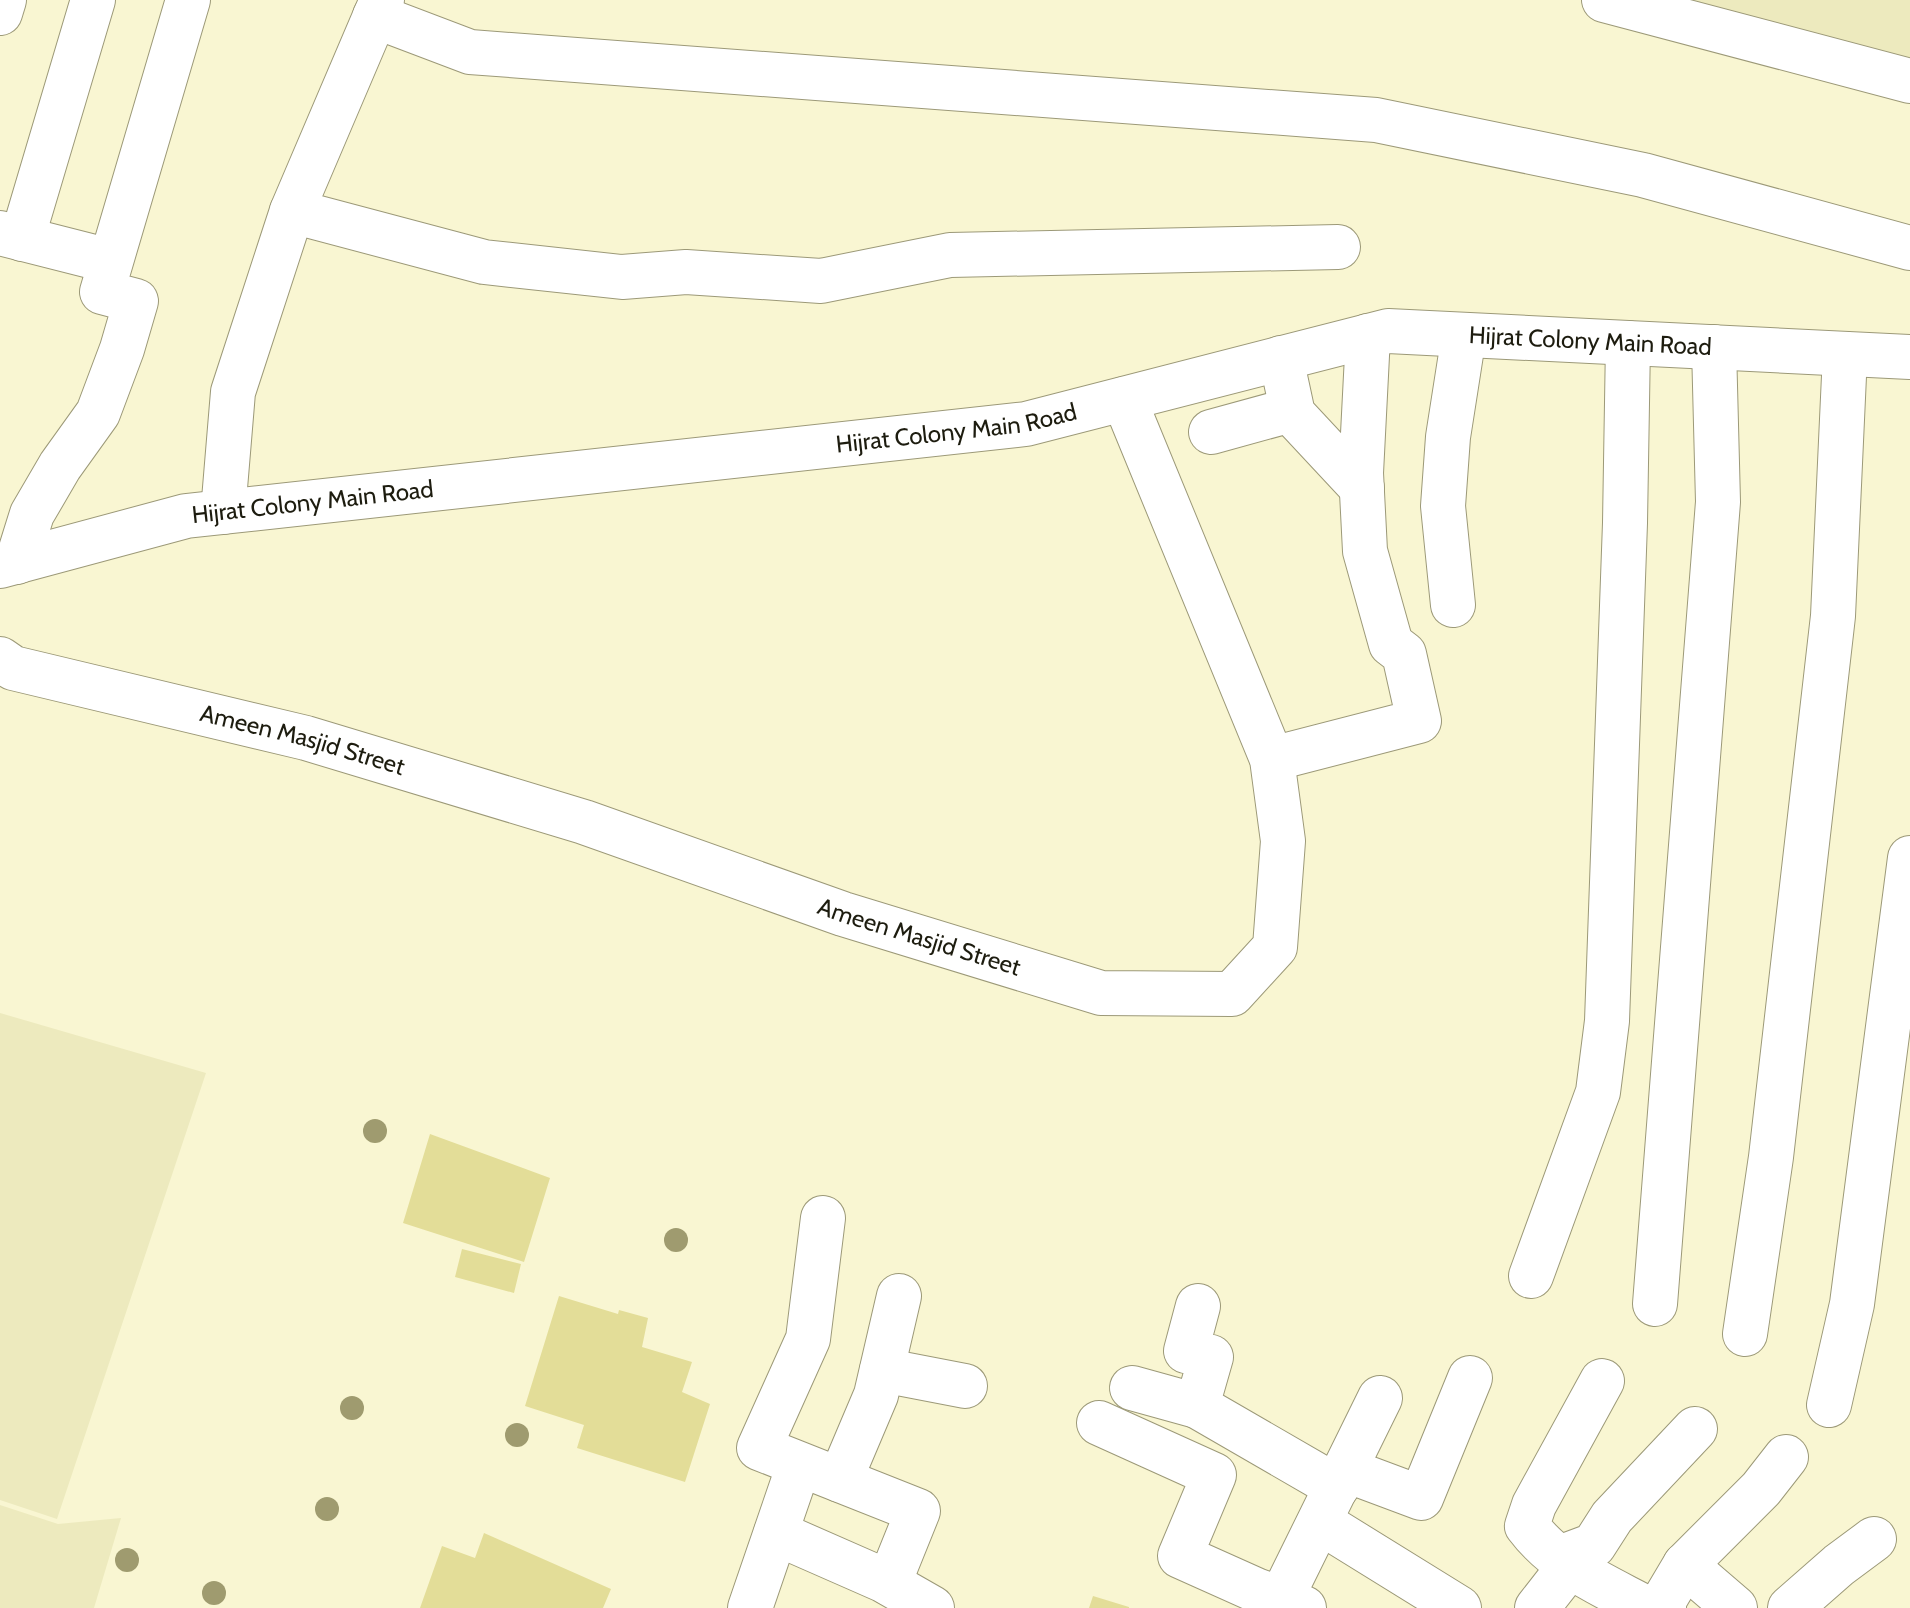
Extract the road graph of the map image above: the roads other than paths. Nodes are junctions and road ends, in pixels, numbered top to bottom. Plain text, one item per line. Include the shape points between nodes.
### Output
1 (4, 0) edge
2 (93, 0) edge
3 (188, 0) edge
4 (1604, 0) edge
5 (378, 8) edge
6 (0, 13) edge
7 (1910, 81) edge
8 (292, 211) junction
9 (11, 236) edge
10 (1338, 247) dead end
11 (1910, 248) edge
12 (110, 261) junction
13 (1464, 335) junction
14 (1368, 336) junction
15 (1628, 343) junction
16 (1714, 347) junction
17 (1845, 354) junction
18 (1910, 357) edge
19 (1281, 358) junction
20 (1124, 399) junction
21 (1291, 410) junction
22 (1211, 432) dead end
23 (1362, 488) junction
24 (223, 512) junction
25 (8, 564) edge
26 (1453, 605) dead end
27 (0, 659) edge
28 (1272, 759) junction
29 (1910, 858) edge
30 (823, 1218) dead end
31 (1531, 1276) dead end
32 (899, 1296) dead end
33 (1655, 1304) dead end
34 (1198, 1306) dead end
35 (1745, 1334) dead end
36 (882, 1370) junction
37 (1470, 1378) dead end
38 (1602, 1381) dead end
39 (965, 1386) dead end
40 (1132, 1388) dead end
41 (1380, 1398) dead end
42 (1829, 1405) dead end
43 (1197, 1406) junction
44 (1099, 1423) dead end
45 (1695, 1429) dead end
46 (1786, 1457) dead end
47 (799, 1465) junction
48 (840, 1480) junction
49 (1334, 1493) junction
50 (776, 1533) junction
51 (1874, 1539) dead end
52 (1564, 1563) junction
53 (1685, 1565) junction
54 (889, 1583) junction
55 (1273, 1601) edge
56 (750, 1608) edge
57 (932, 1608) edge
58 (1459, 1608) edge
59 (1537, 1608) edge
60 (1646, 1608) edge
61 (1664, 1608) edge
62 (1735, 1608) edge
63 (1790, 1608) edge

1 - 6 street
2 - 9 street
3 - 12 street
4 - 7 street
5 - 8 street
5 - 11 street via 470,52 1376,120 1643,175
8 - 10 street via 484,262 622,277 686,272 821,281 950,255
8 - 24 street via 233,392
9 - 12 street
12 - 25 street via 102,292 136,301 122,349 98,413 60,466
13 - 14 street, Hijrat Colony Main Road via 1388,331
13 - 15 street, Hijrat Colony Main Road
13 - 26 street via 1443,506
14 - 19 street, Hijrat Colony Main Road
14 - 23 street
15 - 16 street, Hijrat Colony Main Road
15 - 31 street via 1607,1021 1598,1092
16 - 17 street, Hijrat Colony Main Road
16 - 33 street via 1718,502
17 - 18 street, Hijrat Colony Main Road
17 - 35 street via 1833,616 1771,1157
19 - 20 street, Hijrat Colony Main Road
19 - 21 street
20 - 24 street, Hijrat Colony Main Road via 1026,424
20 - 28 street, Ameen Masjid Street
21 - 22 street
21 - 23 street
23 - 28 street via 1365,551 1391,644 1404,654 1419,721
24 - 25 street, Hijrat Colony Main Road via 186,516
27 - 28 street, Ameen Masjid Street via 13,668 335,746 584,822 843,914 1101,993 1232,994 1275,947 1283,841
29 - 42 street via 1852,1304
30 - 47 street via 808,1339 759,1448
32 - 36 street
34 - 43 street via 1186,1351 1211,1357
36 - 39 street
36 - 48 street
37 - 49 street via 1421,1498
38 - 52 street via 1527,1526
40 - 43 street
41 - 49 street
43 - 49 street
44 - 55 street via 1214,1475 1180,1556
45 - 52 street via 1612,1517 1594,1545
46 - 53 street
47 - 48 street
47 - 50 street
48 - 54 street via 918,1511
49 - 55 street
49 - 58 street
50 - 54 street
50 - 56 street
51 - 63 street
52 - 59 street
52 - 60 street
53 - 61 street
53 - 62 street
54 - 57 street

